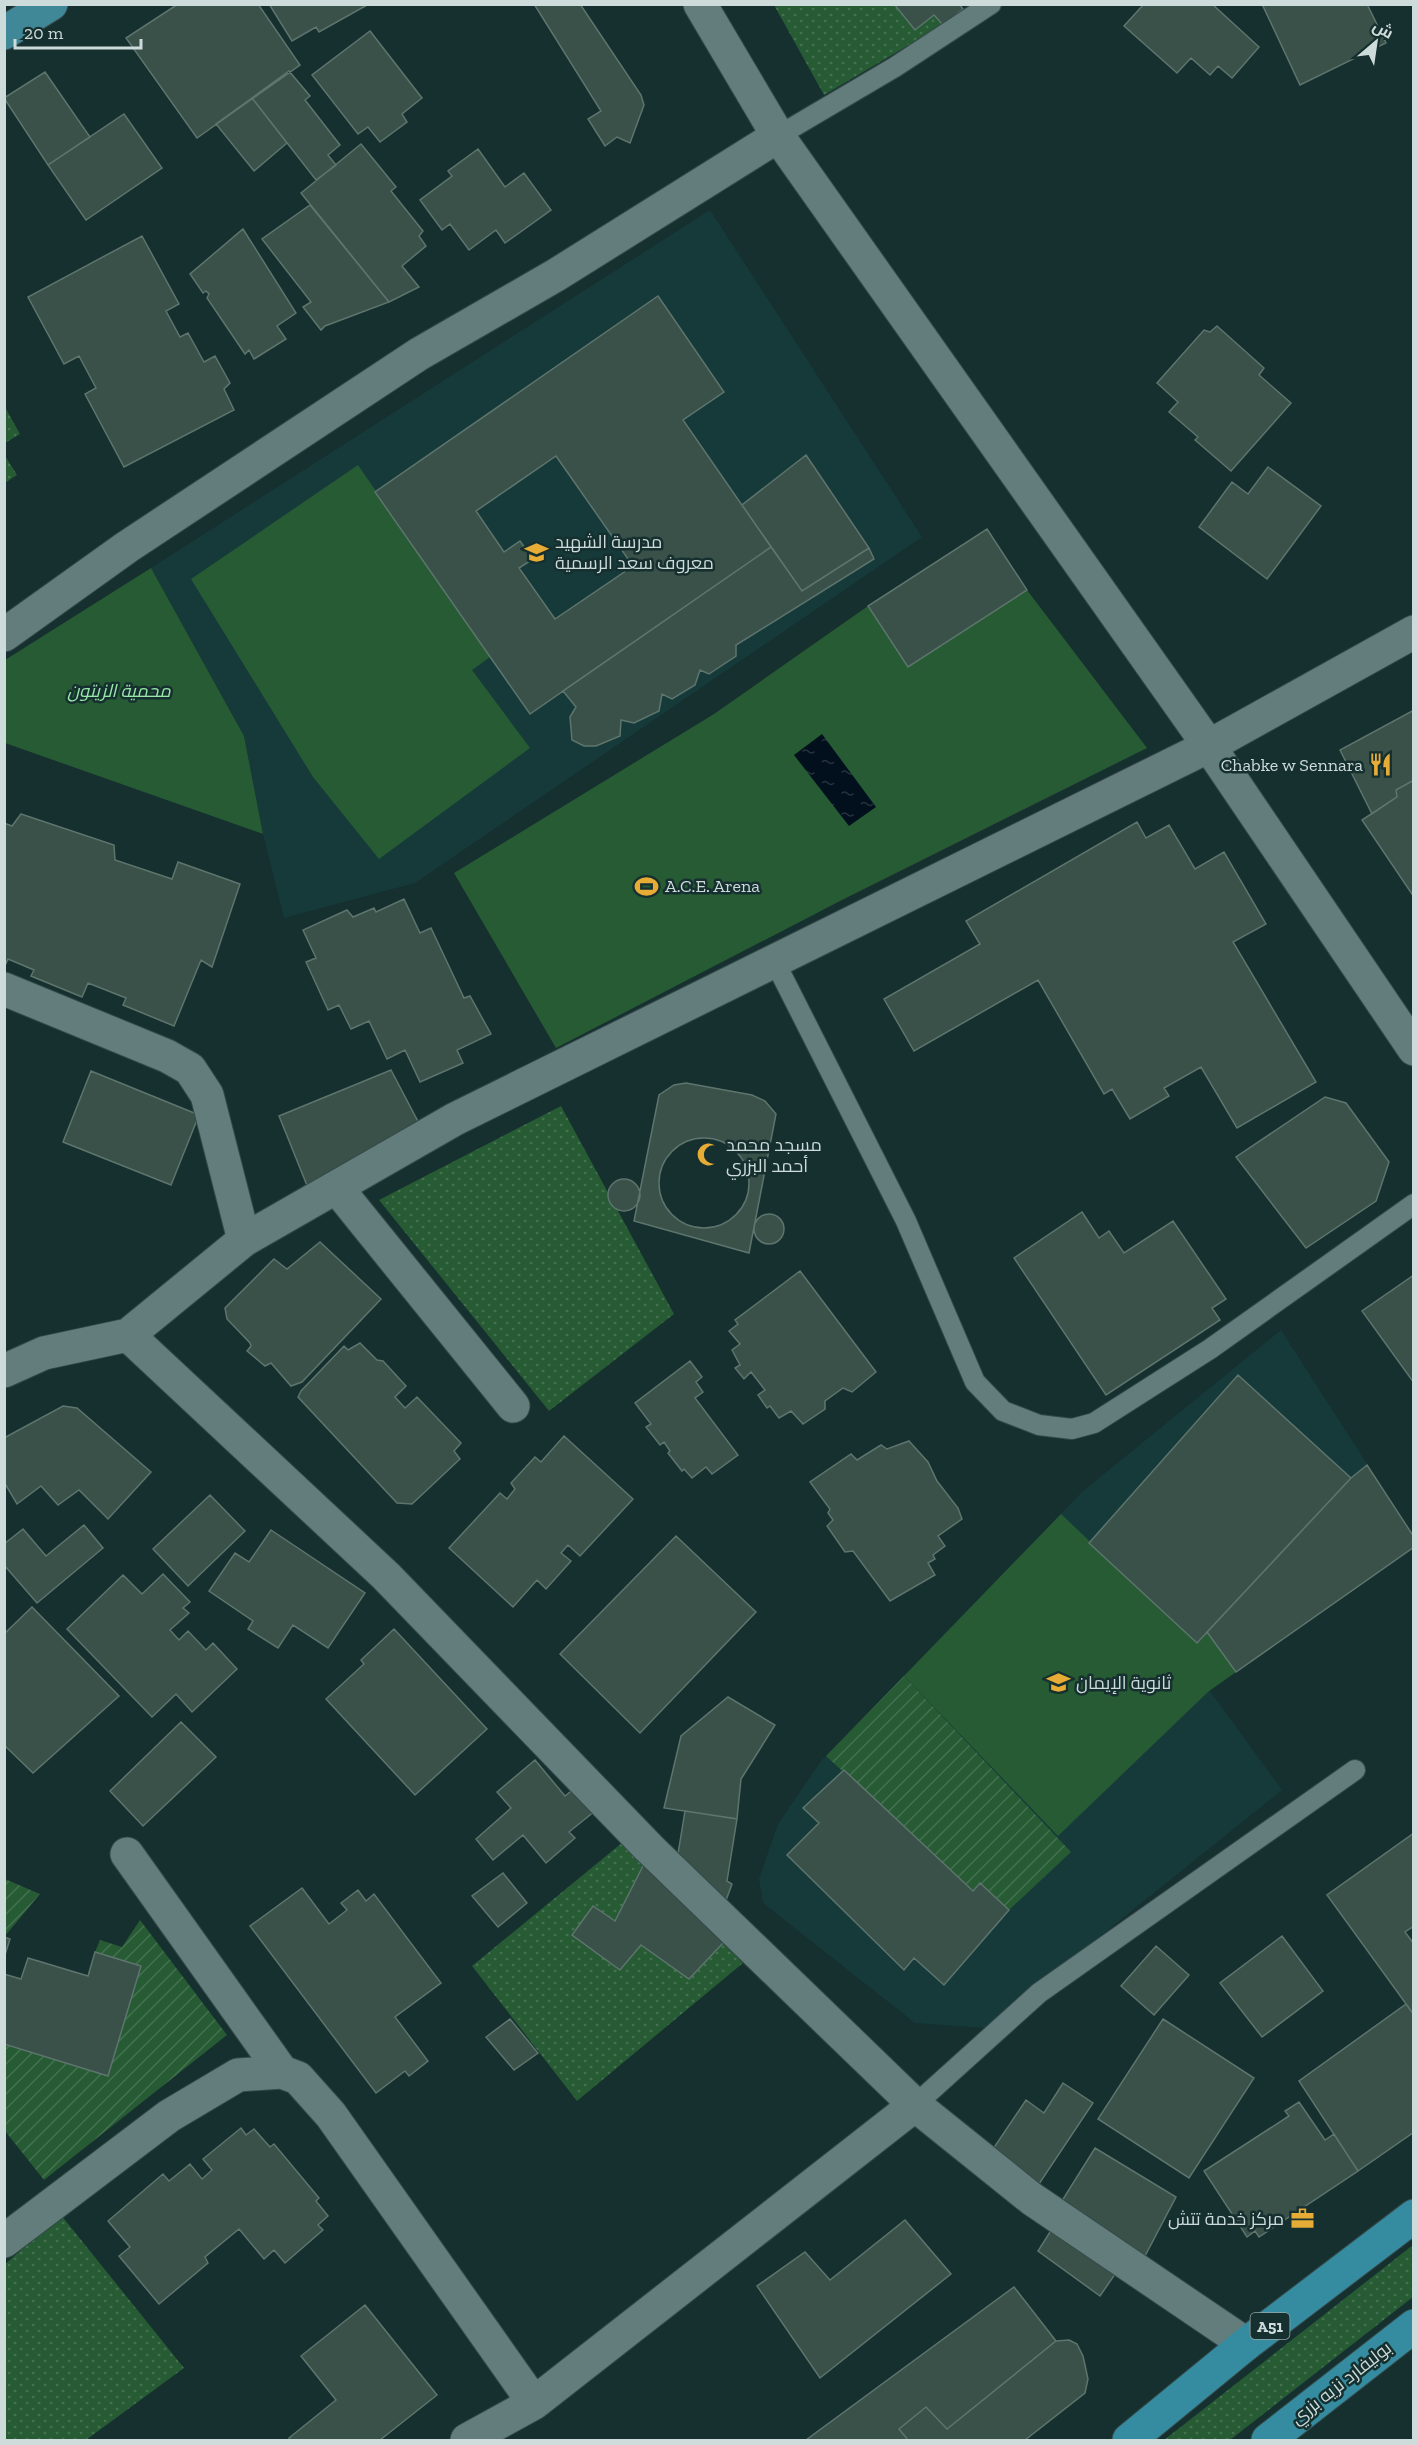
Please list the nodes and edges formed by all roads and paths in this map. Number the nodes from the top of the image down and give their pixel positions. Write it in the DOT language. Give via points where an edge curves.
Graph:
graph roads {
  1 [pos="51,4"];
  2 [pos="700,4"];
  3 [pos="991,4"];
  4 [pos="4,33"];
  5 [pos="778,136"];
  6 [pos="1413,632"];
  7 [pos="4,635"];
  8 [pos="1209,746"];
  9 [pos="775,962"];
  10 [pos="4,989"];
  11 [pos="1413,1049"];
  12 [pos="337,1188"];
  13 [pos="1413,1204"];
  14 [pos="244,1240"];
  15 [pos="128,1335"];
  16 [pos="4,1371"];
  17 [pos="513,1406"];
  18 [pos="1355,1770"];
  19 [pos="127,1854"];
  20 [pos="282,2072"];
  21 [pos="915,2105"];
  22 [pos="1413,2216"];
  23 [pos="4,2241"];
  24 [pos="1413,2326"];
  25 [pos="1245,2344"];
  26 [pos="534,2403"];
  27 [pos="467,2440"];
  28 [pos="1129,2440"];
  29 [pos="1268,2440"];
  1 -- 4 [label="main road"];
  2 -- 5 [label="street"];
  3 -- 5 [label="lane"];
  5 -- 7 [label="street" via="556,276 410,360 127,547"];
  5 -- 8 [label="street"];
  6 -- 8 [label="street"];
  8 -- 9 [label="street"];
  8 -- 11 [label="street"];
  9 -- 12 [label="street" via="532,1079"];
  9 -- 13 [label="lane" via="906,1221 975,1382 1003,1410 1038,1425 1072,1429 1094,1423 1210,1349"];
  10 -- 14 [label="street" via="167,1056 198,1078 219,1133"];
  12 -- 14 [label="street"];
  12 -- 17 [label="street"];
  14 -- 15 [label="street"];
  15 -- 16 [label="street" via="44,1353"];
  15 -- 21 [label="street" via="386,1576 649,1848"];
  18 -- 21 [label="lane" via="1039,1994"];
  19 -- 20 [label="street"];
  20 -- 23 [label="street" via="238,2075 208,2091"];
  20 -- 26 [label="street" via="298,2078 331,2115"];
  21 -- 25 [label="street" via="1032,2199"];
  21 -- 26 [label="street"];
  22 -- 25 [label="highway, A51"];
  24 -- 29 [label="highway, بوليفارد نزيه بزري"];
  25 -- 28 [label="highway, A51"];
  26 -- 27 [label="street"];
}
